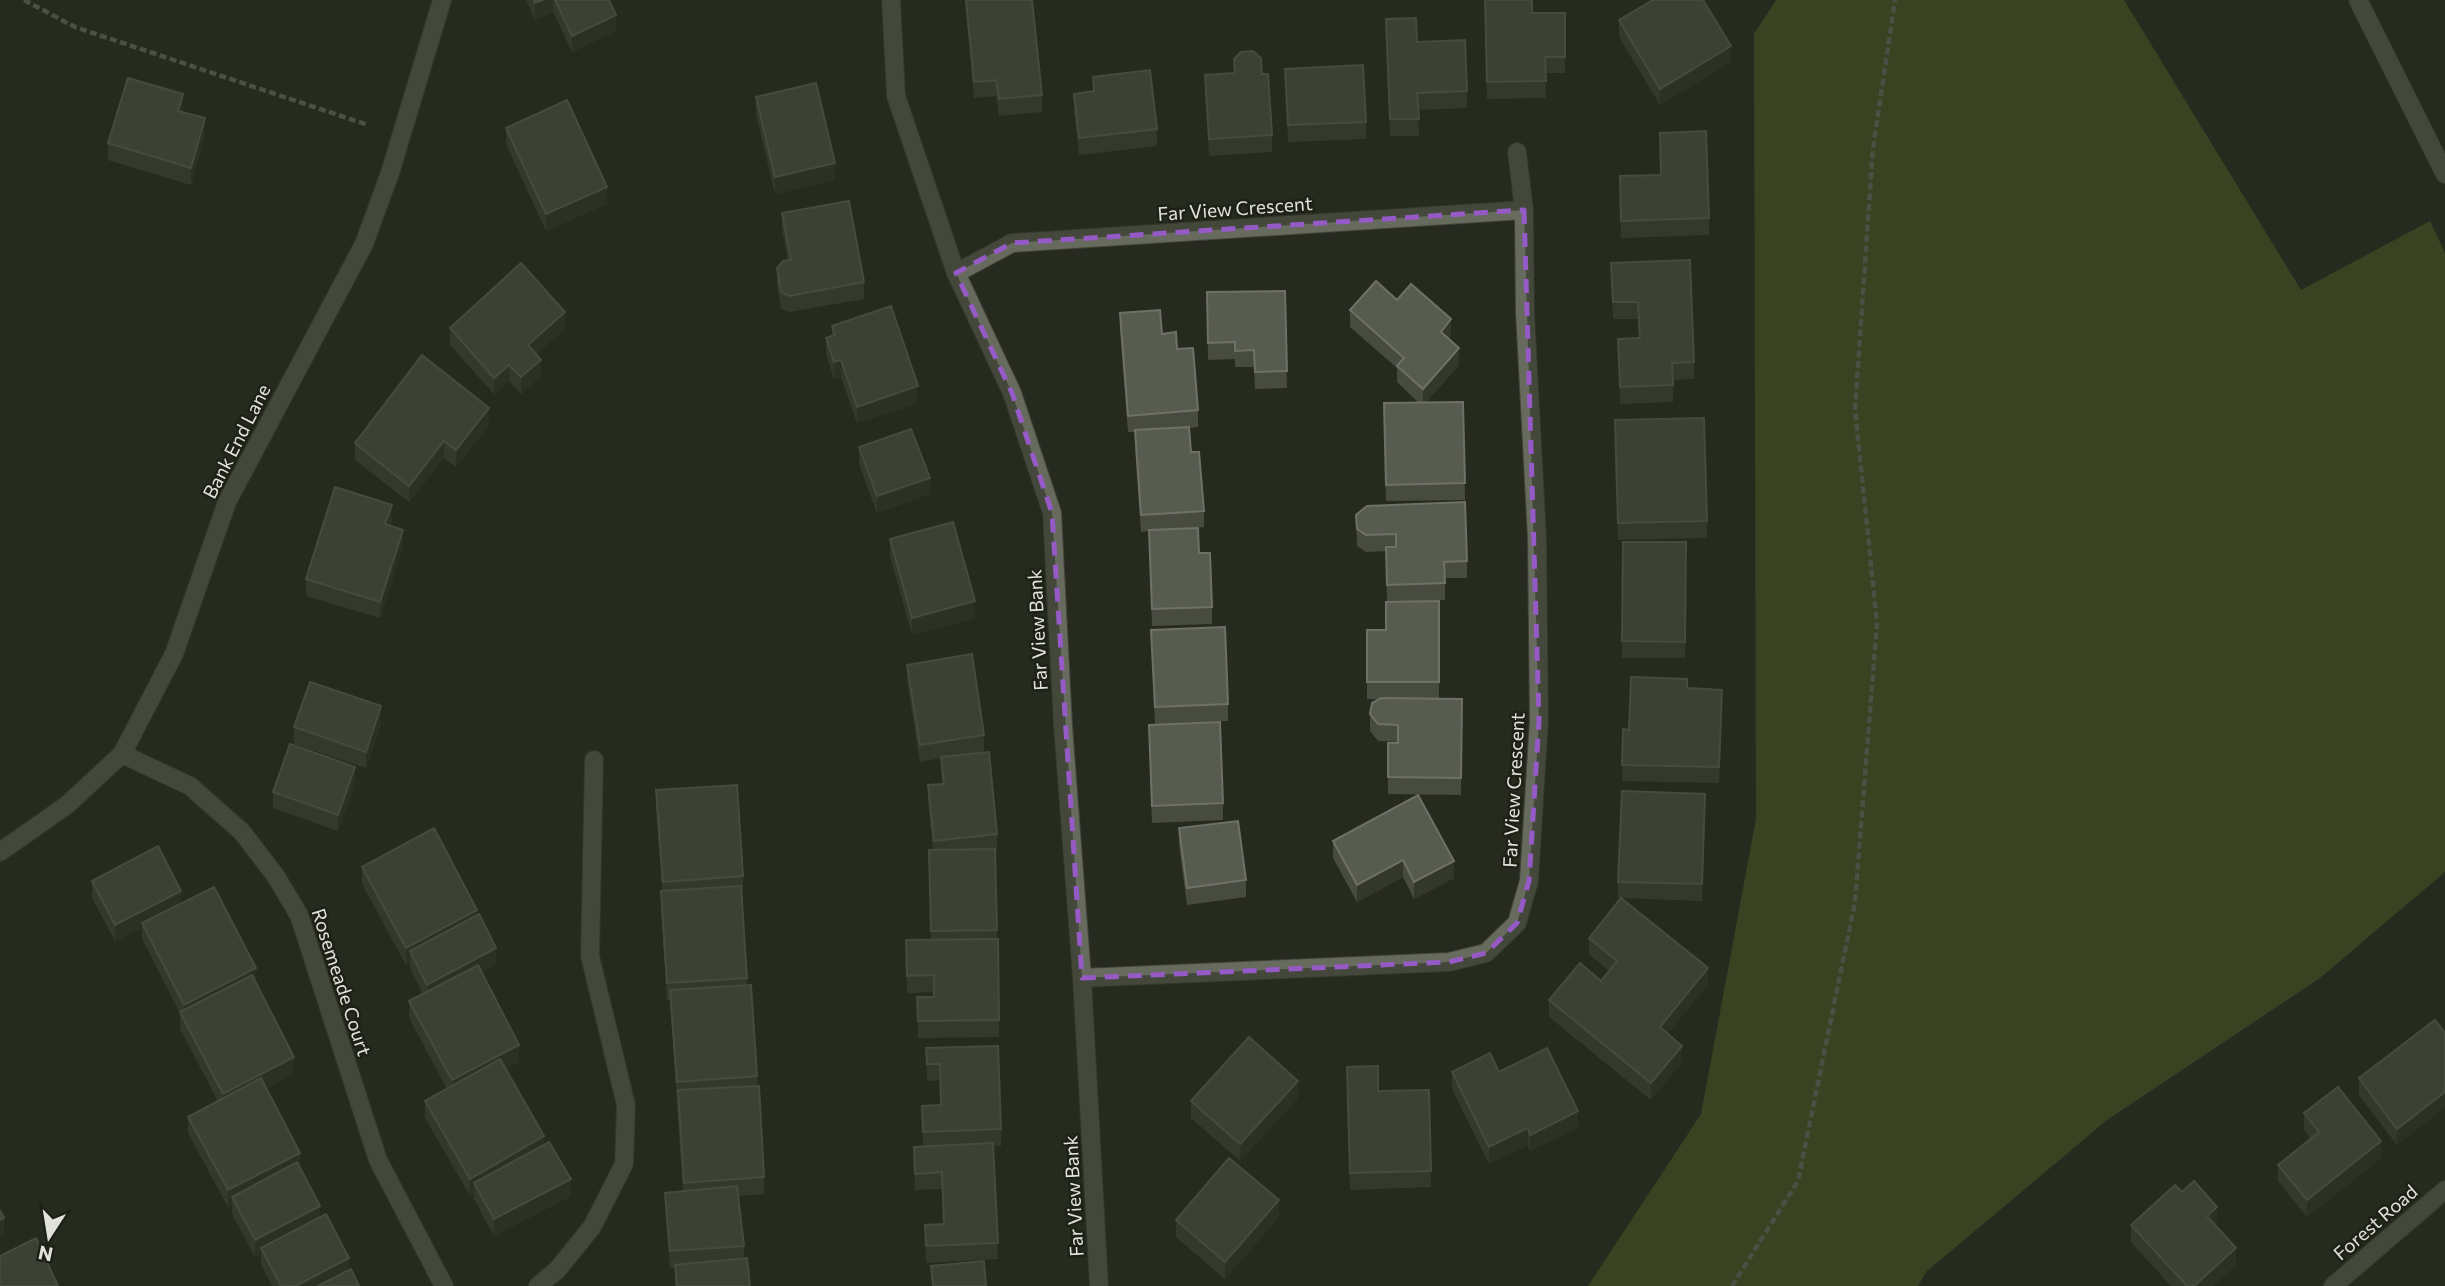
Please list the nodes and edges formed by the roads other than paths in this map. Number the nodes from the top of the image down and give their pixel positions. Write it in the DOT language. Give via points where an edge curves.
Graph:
graph roads {
  1 [pos="442,0"];
  2 [pos="891,0"];
  3 [pos="2358,0"];
  4 [pos="1517,152"];
  5 [pos="2445,174"];
  6 [pos="1524,210"];
  7 [pos="956,273"];
  8 [pos="122,754"];
  9 [pos="594,760"];
  10 [pos="0,852"];
  11 [pos="1082,978"];
  12 [pos="2445,1190"];
  13 [pos="444,1286"];
  14 [pos="538,1286"];
  15 [pos="1099,1286"];
  16 [pos="2333,1286"];
  1 -- 8 [label="street, Bank End Lane" via="364,244 227,502 174,654"];
  2 -- 7 [label="street, Far View Bank" via="897,96"];
  3 -- 5 [label="street"];
  4 -- 6 [label="street, Far View Crescent"];
  6 -- 7 [label="street, Far View Crescent" via="1012,243"];
  6 -- 11 [label="street, Far View Crescent" via="1539,721 1529,881 1517,923 1486,953 1450,962"];
  7 -- 11 [label="street, Far View Bank" via="1012,393 1052,513"];
  8 -- 10 [label="street, Bank End Lane" via="67,805"];
  8 -- 13 [label="street, Rosemeade Court" via="190,786 242,832 275,875 299,915 378,1160"];
  9 -- 14 [label="street" via="590,956 626,1105 624,1164 592,1227"];
  11 -- 15 [label="street, Far View Bank"];
  12 -- 16 [label="street, Forest Road"];
}
